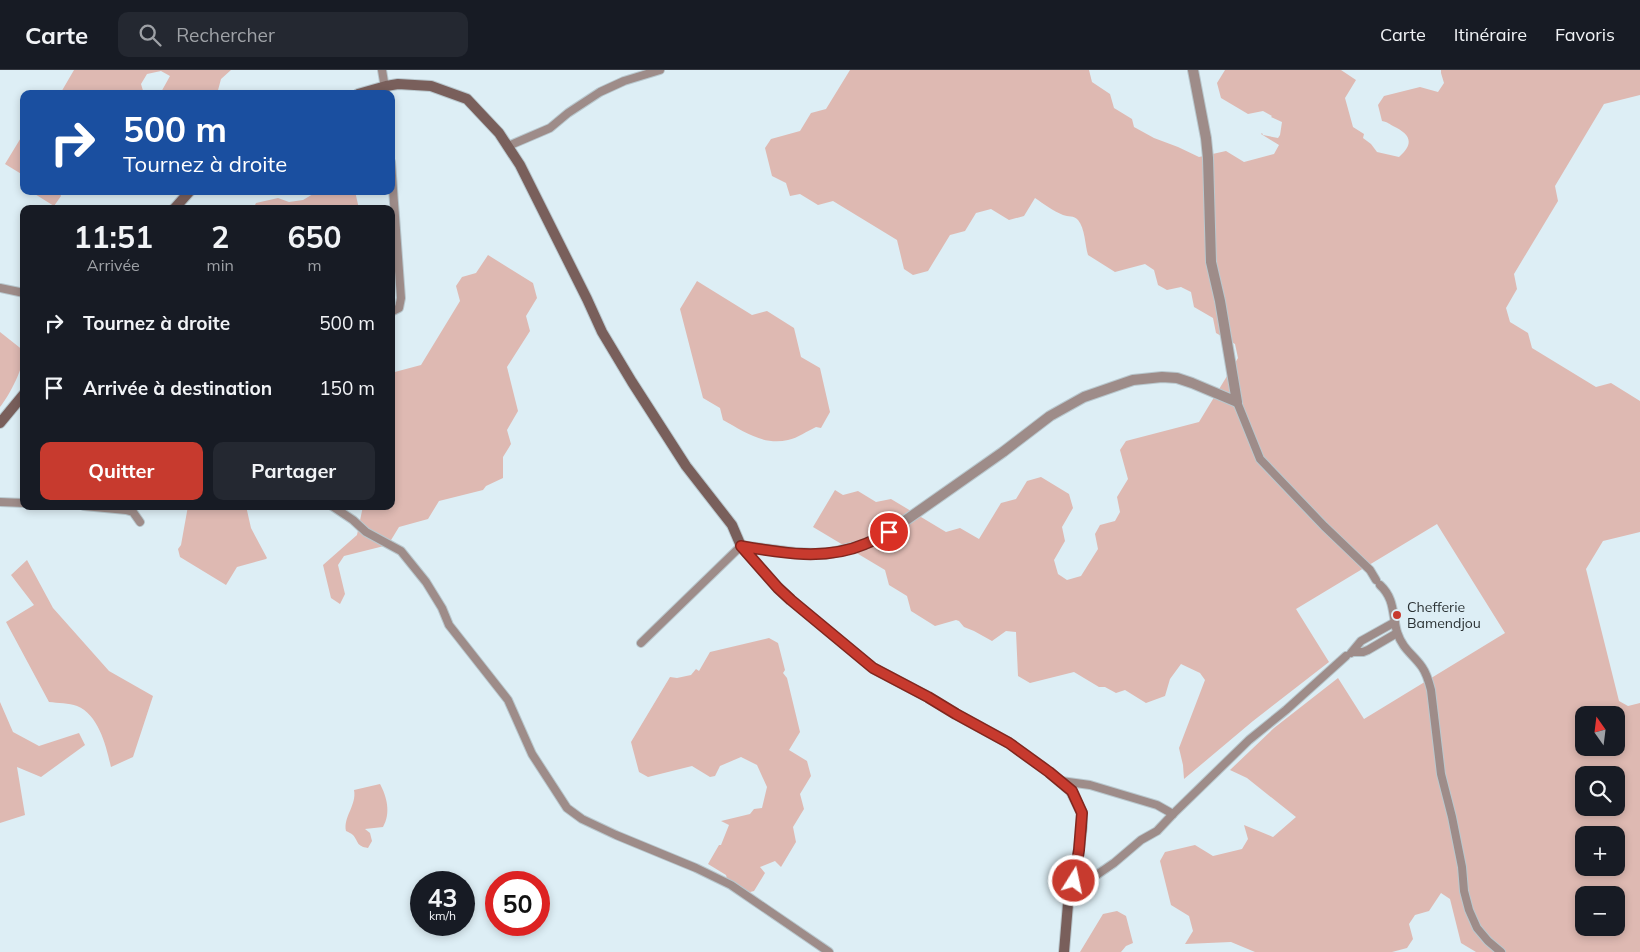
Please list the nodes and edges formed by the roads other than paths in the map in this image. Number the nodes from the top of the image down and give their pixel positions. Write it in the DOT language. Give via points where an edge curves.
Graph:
graph roads {
  1 [pos="382,70"];
  2 [pos="660,70"];
  3 [pos="1193,70"];
  4 [pos="386,90"];
  5 [pos="508,146"];
  6 [pos="186,195"];
  7 [pos="178,205"];
  8 [pos="395,216"];
  9 [pos="0,288"];
  10 [pos="20,292"];
  11 [pos="395,310"];
  12 [pos="20,399"];
  13 [pos="1236,402"];
  14 [pos="0,423"];
  15 [pos="0,502"];
  16 [pos="20,503"];
  17 [pos="126,510"];
  18 [pos="338,510"];
  19 [pos="140,522"];
  20 [pos="741,546"];
  21 [pos="1395,622"];
  22 [pos="1397,632"];
  23 [pos="641,643"];
  24 [pos="1350,653"];
  25 [pos="1060,781"];
  26 [pos="1173,814"];
  27 [pos="1068,904"];
  28 [pos="829,952"];
  29 [pos="1064,952"];
  30 [pos="1501,952"];
  1 -- 4 [label="street"];
  2 -- 5 [label="street" via="600,92 550,128"];
  3 -- 13 [label="street" via="1208,158 1211,262"];
  4 -- 5 [label="main road" via="406,84 431,86 467,99"];
  5 -- 20 [label="main road" via="532,187 602,332 686,466 732,525"];
  6 -- 7 [label="main road"];
  8 -- 11 [label="street" via="401,298 399,308"];
  9 -- 10 [label="street"];
  12 -- 14 [label="main road"];
  13 -- 20 [label="street" via="1177,378 1134,380 1084,397 1058,411 897,527 863,545 816,554"];
  13 -- 21 [label="street" via="1260,459 1370,570 1390,597"];
  15 -- 16 [label="street"];
  17 -- 19 [label="street" via="133,512"];
  18 -- 28 [label="street" via="366,532 401,551 426,582 449,625 508,700 532,754 567,808 582,820 731,885"];
  20 -- 23 [label="street"];
  20 -- 25 [label="main road" via="778,588 873,668 1009,743"];
  21 -- 22 [label="street"];
  21 -- 24 [label="street" via="1361,641"];
  22 -- 24 [label="street" via="1368,650"];
  22 -- 30 [label="street" via="1408,653 1428,678 1441,774 1469,910 1477,928"];
  24 -- 26 [label="street" via="1249,740"];
  25 -- 26 [label="street" via="1090,784 1157,805"];
  25 -- 27 [label="main road" via="1072,791 1082,813 1076,871"];
  26 -- 27 [label="street" via="1158,831 1141,840 1095,876"];
  27 -- 29 [label="main road"];
}
